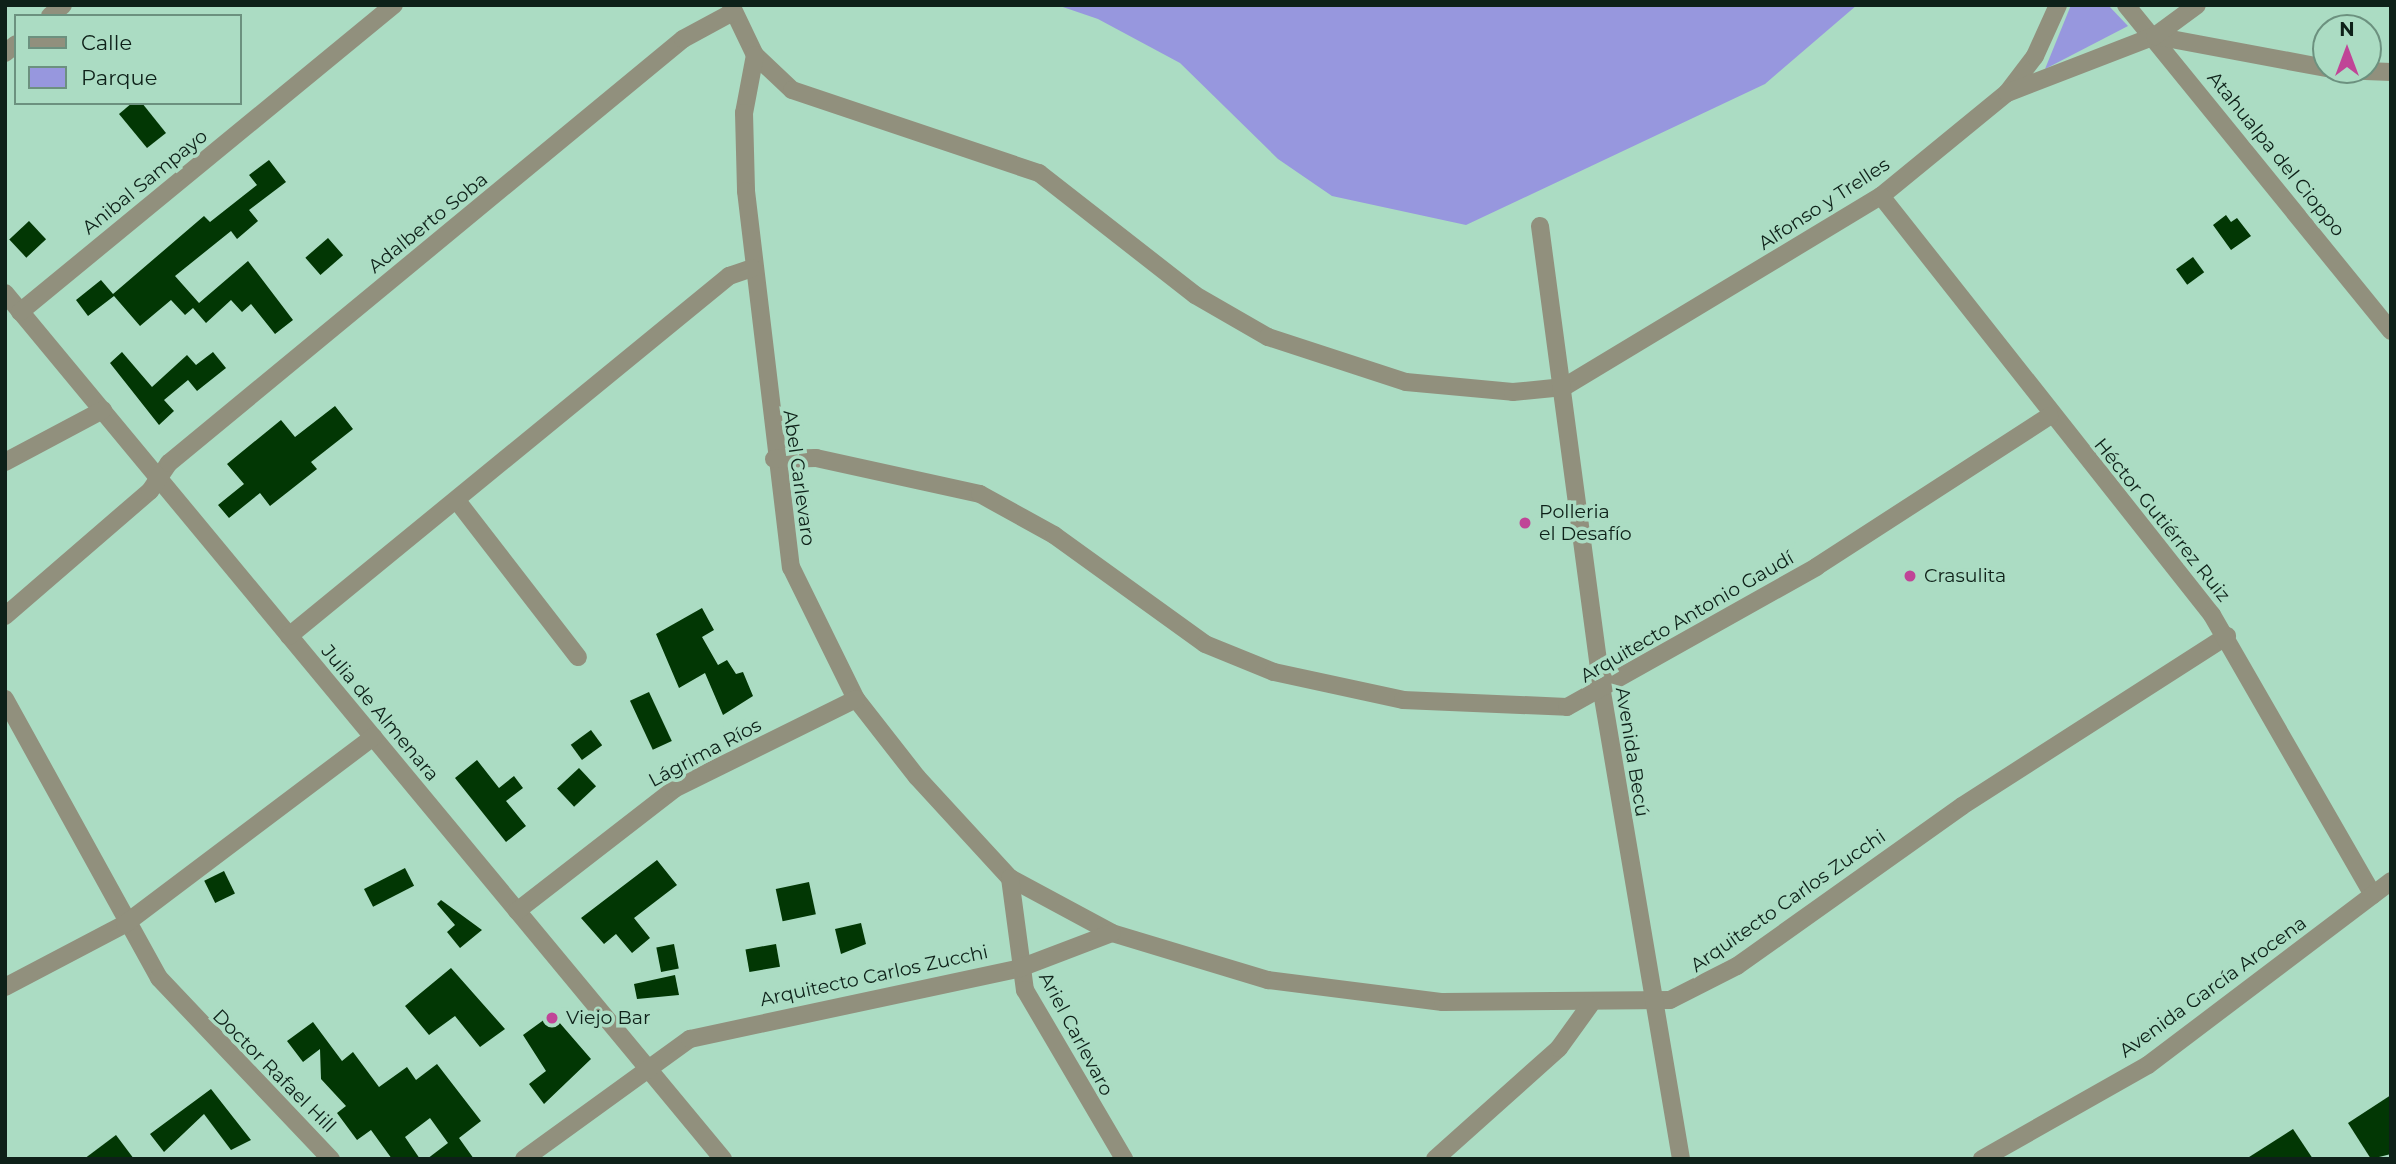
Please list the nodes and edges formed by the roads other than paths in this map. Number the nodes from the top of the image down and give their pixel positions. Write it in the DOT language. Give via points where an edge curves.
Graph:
graph roads {
  1 [pos="394,5"];
  2 [pos="2058,5"];
  3 [pos="2126,5"];
  4 [pos="2197,5"];
  5 [pos="732,9"];
  6 [pos="2155,36"];
  7 [pos="755,55"];
  8 [pos="2312,65"];
  9 [pos="2007,93"];
  10 [pos="1881,196"];
  11 [pos="1540,226"];
  12 [pos="752,268"];
  13 [pos="5,293"];
  14 [pos="20,312"];
  15 [pos="2391,331"];
  16 [pos="1564,387"];
  17 [pos="103,410"];
  18 [pos="2049,416"];
  19 [pos="774,459"];
  20 [pos="5,462"];
  21 [pos="159,478"];
  22 [pos="458,502"];
  23 [pos="5,616"];
  24 [pos="289,636"];
  25 [pos="2227,636"];
  26 [pos="578,657"];
  27 [pos="1602,692"];
  28 [pos="5,699"];
  29 [pos="856,699"];
  30 [pos="373,737"];
  31 [pos="1010,878"];
  32 [pos="2391,881"];
  33 [pos="2373,895"];
  34 [pos="517,911"];
  35 [pos="125,924"];
  36 [pos="1112,933"];
  37 [pos="1020,968"];
  38 [pos="5,987"];
  39 [pos="1650,1002"];
  40 [pos="1590,1005"];
  41 [pos="648,1066"];
  42 [pos="331,1159"];
  43 [pos="524,1159"];
  44 [pos="723,1159"];
  45 [pos="1124,1159"];
  46 [pos="1436,1159"];
  47 [pos="1681,1159"];
  48 [pos="1982,1159"];
  1 -- 14 [label="street, Anibal Sampayo"];
  2 -- 9 [label="street, Alfonso y Trelles" via="2035,56"];
  3 -- 6 [label="street, Atahualpa del Cioppo"];
  4 -- 6 [label="street"];
  5 -- 7 [label="street"];
  5 -- 21 [label="street, Adalberto Soba" via="683,39 169,463"];
  6 -- 8 [label="street"];
  6 -- 9 [label="street"];
  6 -- 15 [label="street, Atahualpa del Cioppo"];
  7 -- 12 [label="street, Abel Carlevaro" via="744,113"];
  7 -- 16 [label="street" via="770,75 819,102 978,148 1039,173 1228,317 1310,355 1406,382 1513,392"];
  9 -- 10 [label="street, Alfonso y Trelles"];
  10 -- 16 [label="street, Alfonso y Trelles"];
  10 -- 18 [label="street, Héctor Gutiérrez Ruiz"];
  11 -- 16 [label="street, Avenida Becú"];
  12 -- 19 [label="street, Abel Carlevaro"];
  12 -- 22 [label="street" via="729,276"];
  13 -- 14 [label="street, Julia de Almenara"];
  14 -- 17 [label="street, Julia de Almenara"];
  16 -- 27 [label="street, Avenida Becú"];
  17 -- 20 [label="street"];
  17 -- 21 [label="street, Julia de Almenara"];
  18 -- 25 [label="street, Héctor Gutiérrez Ruiz"];
  18 -- 27 [label="street, Arquitecto Antonio Gaudí" via="1908,510"];
  19 -- 27 [label="street, Arquitecto Antonio Gaudí" via="816,458 980,494 1054,534 1205,644 1309,684 1403,700 1519,708 1567,707"];
  19 -- 29 [label="street, Abel Carlevaro" via="791,567"];
  21 -- 23 [label="street, Adalberto Soba"];
  21 -- 24 [label="street, Julia de Almenara"];
  22 -- 24 [label="street"];
  22 -- 26 [label="street"];
  24 -- 30 [label="street, Julia de Almenara"];
  25 -- 33 [label="street, Héctor Gutiérrez Ruiz"];
  25 -- 39 [label="street, Arquitecto Carlos Zucchi" via="1962,806 1737,966 1697,991"];
  27 -- 39 [label="street, Avenida Becú"];
  28 -- 35 [label="street, Doctor Rafael Hill"];
  29 -- 31 [label="street, Abel Carlevaro"];
  29 -- 34 [label="street, Lágrima Ríos" via="674,789"];
  30 -- 34 [label="street, Julia de Almenara"];
  30 -- 35 [label="street"];
  31 -- 36 [label="street, Arquitecto Carlos Zucchi"];
  31 -- 37 [label="street, Ariel Carlevaro"];
  32 -- 33 [label="street, Avenida García Arocena"];
  33 -- 48 [label="street, Avenida García Arocena" via="2148,1065"];
  34 -- 41 [label="street, Julia de Almenara"];
  35 -- 38 [label="street"];
  35 -- 42 [label="street, Doctor Rafael Hill" via="187,1014"];
  36 -- 37 [label="street, Arquitecto Carlos Zucchi"];
  36 -- 40 [label="street, Arquitecto Carlos Zucchi" via="1268,980 1443,1002"];
  37 -- 41 [label="street, Arquitecto Carlos Zucchi" via="739,1026 690,1039"];
  37 -- 45 [label="street, Ariel Carlevaro" via="1025,989"];
  39 -- 40 [label="street, Arquitecto Carlos Zucchi"];
  39 -- 47 [label="street, Avenida Becú"];
  40 -- 46 [label="street" via="1559,1048"];
  41 -- 43 [label="street, Arquitecto Carlos Zucchi"];
  41 -- 44 [label="street, Julia de Almenara"];
}
